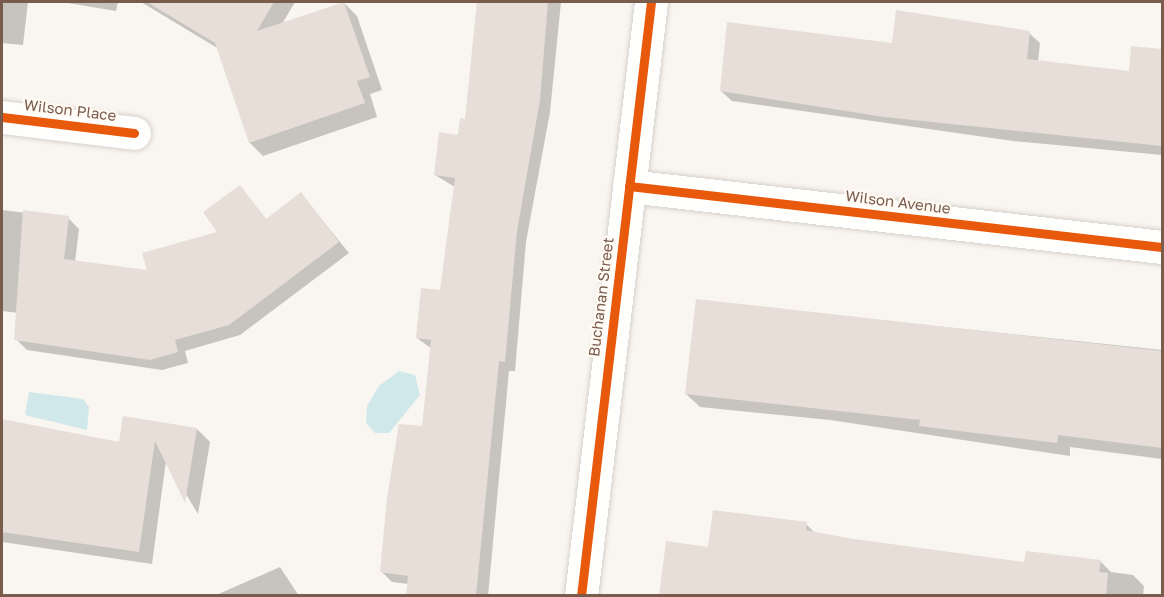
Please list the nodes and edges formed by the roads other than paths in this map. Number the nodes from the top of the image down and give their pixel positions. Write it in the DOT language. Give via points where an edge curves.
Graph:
graph roads {
  1 [pos="651,2"];
  2 [pos="2,117"];
  3 [pos="134,133"];
  4 [pos="629,186"];
  5 [pos="1162,248"];
  6 [pos="581,596"];
  1 -- 4 [label="street, Buchanan Street"];
  2 -- 3 [label="street, Wilson Place"];
  4 -- 5 [label="street, Wilson Avenue"];
  4 -- 6 [label="street, Buchanan Street"];
}
